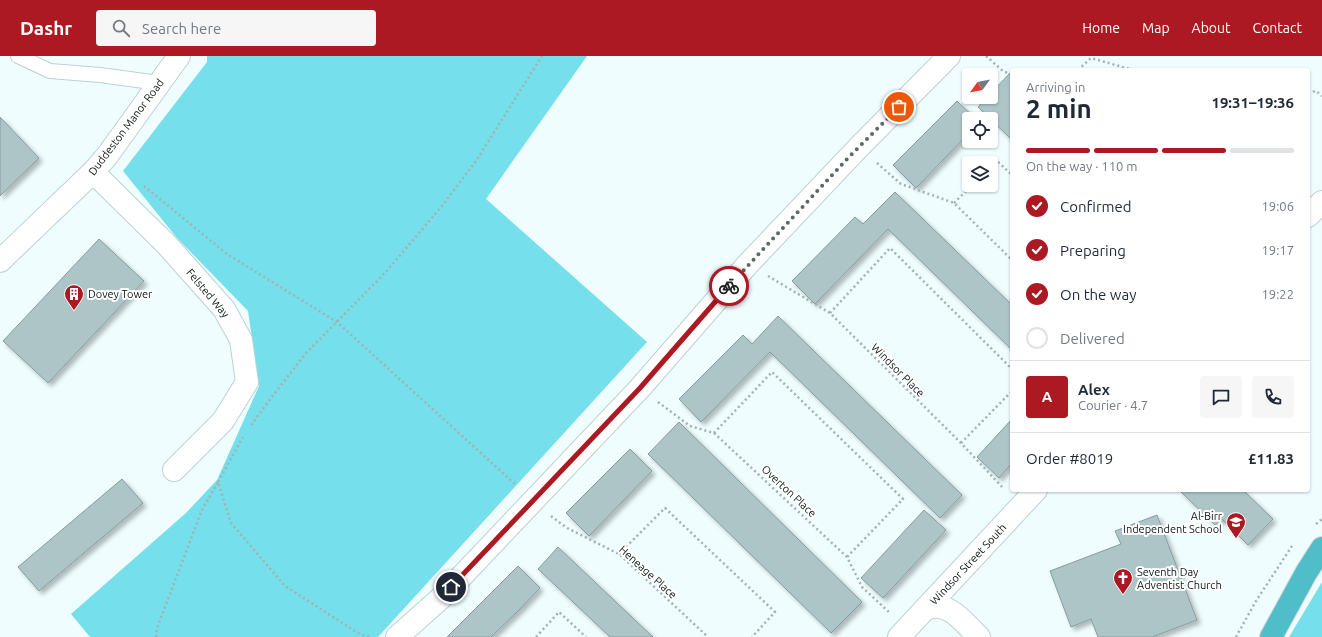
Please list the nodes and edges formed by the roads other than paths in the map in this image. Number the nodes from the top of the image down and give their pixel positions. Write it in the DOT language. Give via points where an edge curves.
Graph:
graph roads {
  1 [pos="18,56"];
  2 [pos="179,56"];
  3 [pos="949,56"];
  4 [pos="160,83"];
  5 [pos="93,172"];
  6 [pos="1322,202"];
  7 [pos="1310,214"];
  8 [pos="0,261"];
  9 [pos="174,470"];
  10 [pos="1034,492"];
  11 [pos="1322,548"];
  12 [pos="926,609"];
  13 [pos="902,633"];
  14 [pos="397,637"];
  15 [pos="979,637"];
  16 [pos="1271,637"];
  1 -- 4 [label="lane" via="50,71"];
  2 -- 4 [label="street, Duddeston Manor Road"];
  3 -- 14 [label="street" via="748,264 640,388 441,598"];
  4 -- 5 [label="street, Duddeston Manor Road"];
  5 -- 8 [label="street, Duddeston Manor Road"];
  5 -- 9 [label="street, Felsted Way" via="167,245 224,309 241,340 246,382 222,421"];
  6 -- 7 [label="street"];
  10 -- 12 [label="street, Windsor Street South"];
  11 -- 16 [label="highway"];
  12 -- 13 [label="street, Windsor Street South"];
  12 -- 15 [label="street" via="933,605 947,608"];
}
